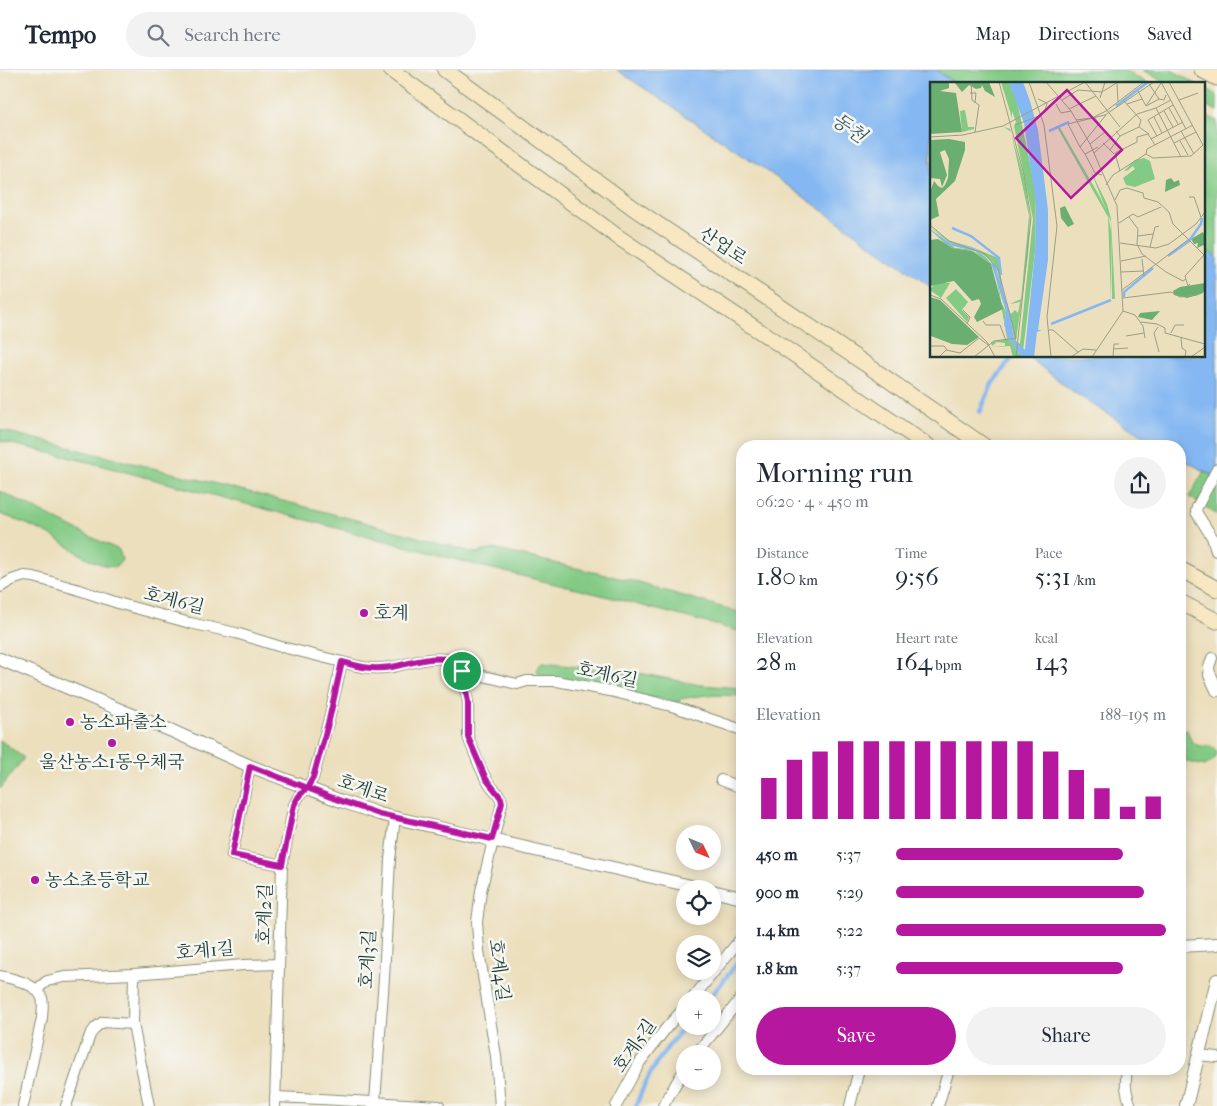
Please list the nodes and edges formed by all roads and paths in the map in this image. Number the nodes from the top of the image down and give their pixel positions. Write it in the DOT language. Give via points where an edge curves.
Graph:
graph roads {
  1 [pos="391,70"];
  2 [pos="445,70"];
  3 [pos="1202,70"];
  4 [pos="1217,78"];
  5 [pos="919,440"];
  6 [pos="975,440"];
  7 [pos="1217,470"];
  8 [pos="1216,550"];
  9 [pos="1186,573"];
  10 [pos="0,587"];
  11 [pos="1217,589"];
  12 [pos="1186,605"];
  13 [pos="1217,621"];
  14 [pos="1212,658"];
  15 [pos="0,660"];
  16 [pos="342,662"];
  17 [pos="462,671"];
  18 [pos="1210,675"];
  19 [pos="1217,690"];
  20 [pos="736,728"];
  21 [pos="250,766"];
  22 [pos="721,780"];
  23 [pos="736,786"];
  24 [pos="307,788"];
  25 [pos="395,818"];
  26 [pos="492,839"];
  27 [pos="282,865"];
  28 [pos="676,882"];
  29 [pos="721,893"];
  30 [pos="736,897"];
  31 [pos="736,944"];
  32 [pos="1217,944"];
  33 [pos="1186,946"];
  34 [pos="279,964"];
  35 [pos="134,974"];
  36 [pos="0,976"];
  37 [pos="1217,980"];
  38 [pos="36,990"];
  39 [pos="699,990"];
  40 [pos="736,1004"];
  41 [pos="676,1017"];
  42 [pos="133,1024"];
  43 [pos="703,1045"];
  44 [pos="1199,1055"];
  45 [pos="1217,1056"];
  46 [pos="858,1075"];
  47 [pos="947,1075"];
  48 [pos="1126,1075"];
  49 [pos="676,1084"];
  50 [pos="275,1101"];
  51 [pos="375,1102"];
  52 [pos="23,1106"];
  53 [pos="66,1106"];
  54 [pos="149,1106"];
  55 [pos="439,1106"];
  56 [pos="500,1106"];
  57 [pos="616,1106"];
  58 [pos="663,1106"];
  59 [pos="850,1106"];
  60 [pos="938,1106"];
  61 [pos="1131,1106"];
  62 [pos="1186,1106"];
  1 -- 5 [label="main road" via="618,237"];
  2 -- 6 [label="main road, 산업로" via="635,209"];
  3 -- 4 [label="main road"];
  7 -- 8 [label="street" via="1196,512 1212,537"];
  9 -- 11 [label="main road"];
  10 -- 16 [label="street, 호계6길" via="24,576 34,577 121,604"];
  12 -- 13 [label="main road"];
  14 -- 18 [label="street"];
  15 -- 21 [label="street, 호계로"];
  16 -- 17 [label="street, 호계6길" via="370,669 450,659 456,661"];
  16 -- 24 [label="street" via="313,778"];
  17 -- 20 [label="street, 호계6길" via="517,684 557,682 610,691 674,707"];
  17 -- 26 [label="street" via="468,702 468,736 486,779 502,803"];
  18 -- 19 [label="street"];
  21 -- 24 [label="street, 호계로"];
  21 -- 27 [label="street, 호계2길" via="232,855"];
  22 -- 23 [label="street"];
  24 -- 25 [label="street, 호계로"];
  24 -- 27 [label="street" via="294,805"];
  25 -- 26 [label="street, 호계로"];
  25 -- 51 [label="street, 호계3길"];
  26 -- 28 [label="street, 호계로"];
  26 -- 56 [label="street, 호계4길" via="477,922"];
  27 -- 34 [label="street, 호계2길"];
  29 -- 30 [label="street"];
  31 -- 39 [label="street"];
  32 -- 33 [label="street"];
  34 -- 35 [label="street, 호계1길"];
  34 -- 50 [label="street, 호계2길"];
  35 -- 38 [label="street, 호계1길" via="64,977 47,981"];
  35 -- 42 [label="street"];
  36 -- 38 [label="street"];
  37 -- 44 [label="street"];
  38 -- 52 [label="street" via="43,1006 42,1018"];
  40 -- 43 [label="street"];
  41 -- 57 [label="street, 호계5길" via="640,1062"];
  42 -- 53 [label="street" via="103,1022 96,1026"];
  42 -- 54 [label="street"];
  44 -- 45 [label="street"];
  44 -- 62 [label="street"];
  46 -- 59 [label="street"];
  47 -- 60 [label="street"];
  48 -- 61 [label="street" via="1126,1094"];
  49 -- 58 [label="street"];
  50 -- 51 [label="street"];
  51 -- 55 [label="street"];
}
